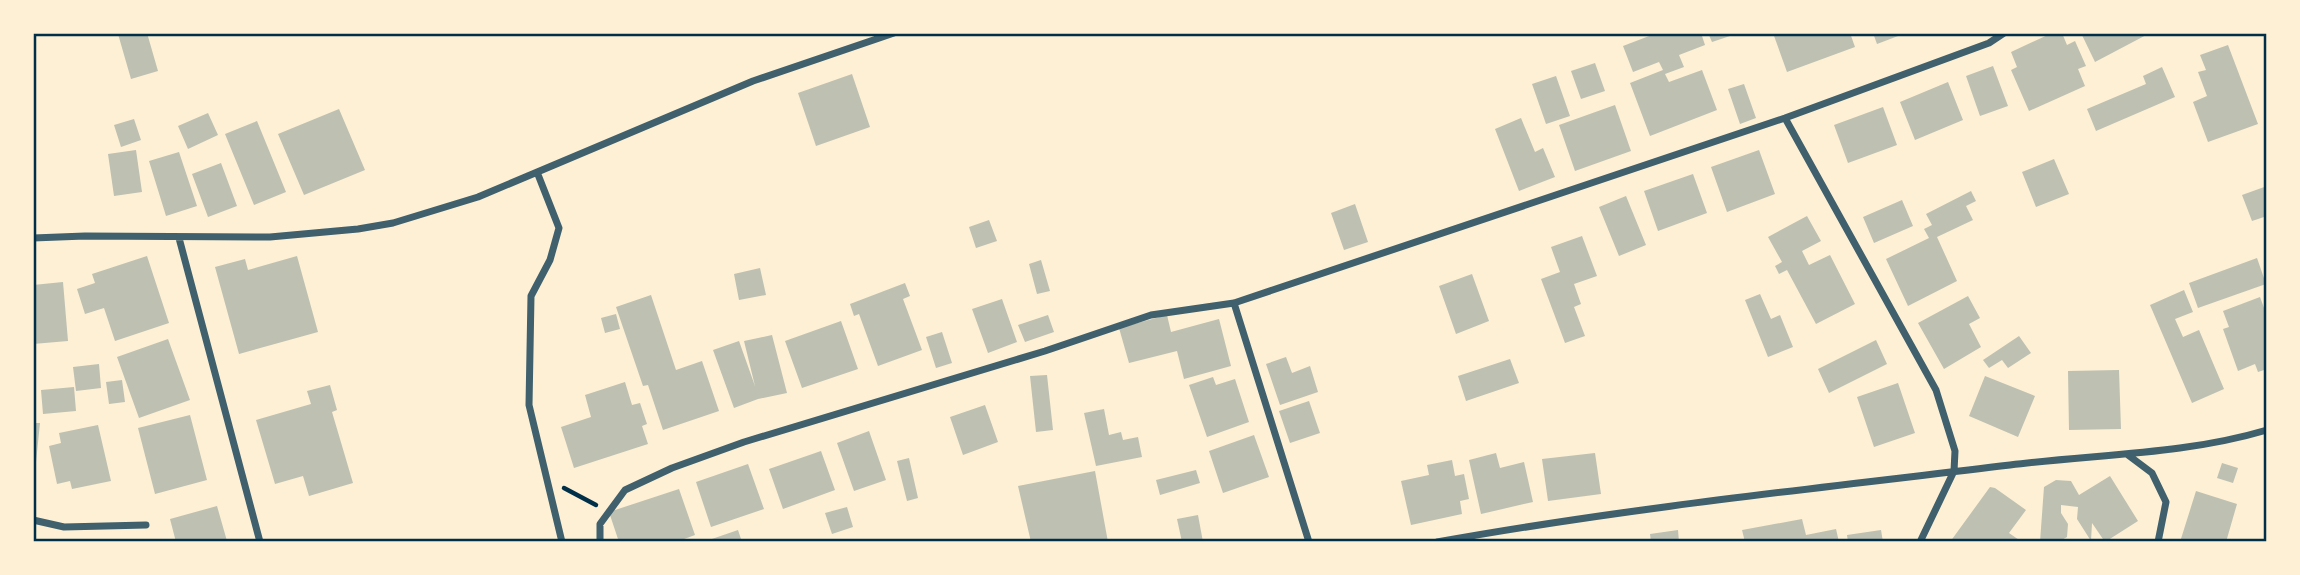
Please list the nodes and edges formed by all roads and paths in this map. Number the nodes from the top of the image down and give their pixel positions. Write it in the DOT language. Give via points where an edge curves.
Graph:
graph roads {
  1 [pos="894,33"];
  2 [pos="2004,33"];
  3 [pos="1785,118"];
  4 [pos="537,172"];
  5 [pos="179,238"];
  6 [pos="33,239"];
  7 [pos="1234,303"];
  8 [pos="2267,430"];
  9 [pos="2127,455"];
  10 [pos="1954,471"];
  11 [pos="548,479"];
  12 [pos="609,512"];
  13 [pos="33,520"];
  14 [pos="146,525"];
  15 [pos="260,542"];
  16 [pos="562,542"];
  17 [pos="600,542"];
  18 [pos="1309,542"];
  19 [pos="1437,542"];
  20 [pos="1920,542"];
  21 [pos="2158,542"];
  1 -- 4 [label="street" via="753,80"];
  2 -- 3 [label="street" via="1989,43"];
  3 -- 7 [label="street"];
  3 -- 10 [label="street" via="1936,390 1955,450"];
  4 -- 5 [label="street" via="478,197 393,223 270,237"];
  4 -- 11 [label="street" via="559,228 550,260 531,296 529,405"];
  5 -- 6 [label="street"];
  5 -- 15 [label="street"];
  7 -- 12 [label="street" via="1151,315 744,442 625,489"];
  7 -- 18 [label="street"];
  8 -- 9 [label="street" via="2229,441"];
  9 -- 10 [label="street"];
  9 -- 21 [label="street" via="2152,473 2166,502"];
  10 -- 19 [label="street" via="1517,527"];
  10 -- 20 [label="street"];
  11 -- 12 [label="path"];
  11 -- 16 [label="street"];
  12 -- 17 [label="street" via="600,524"];
  13 -- 14 [label="street" via="64,527"];
}
